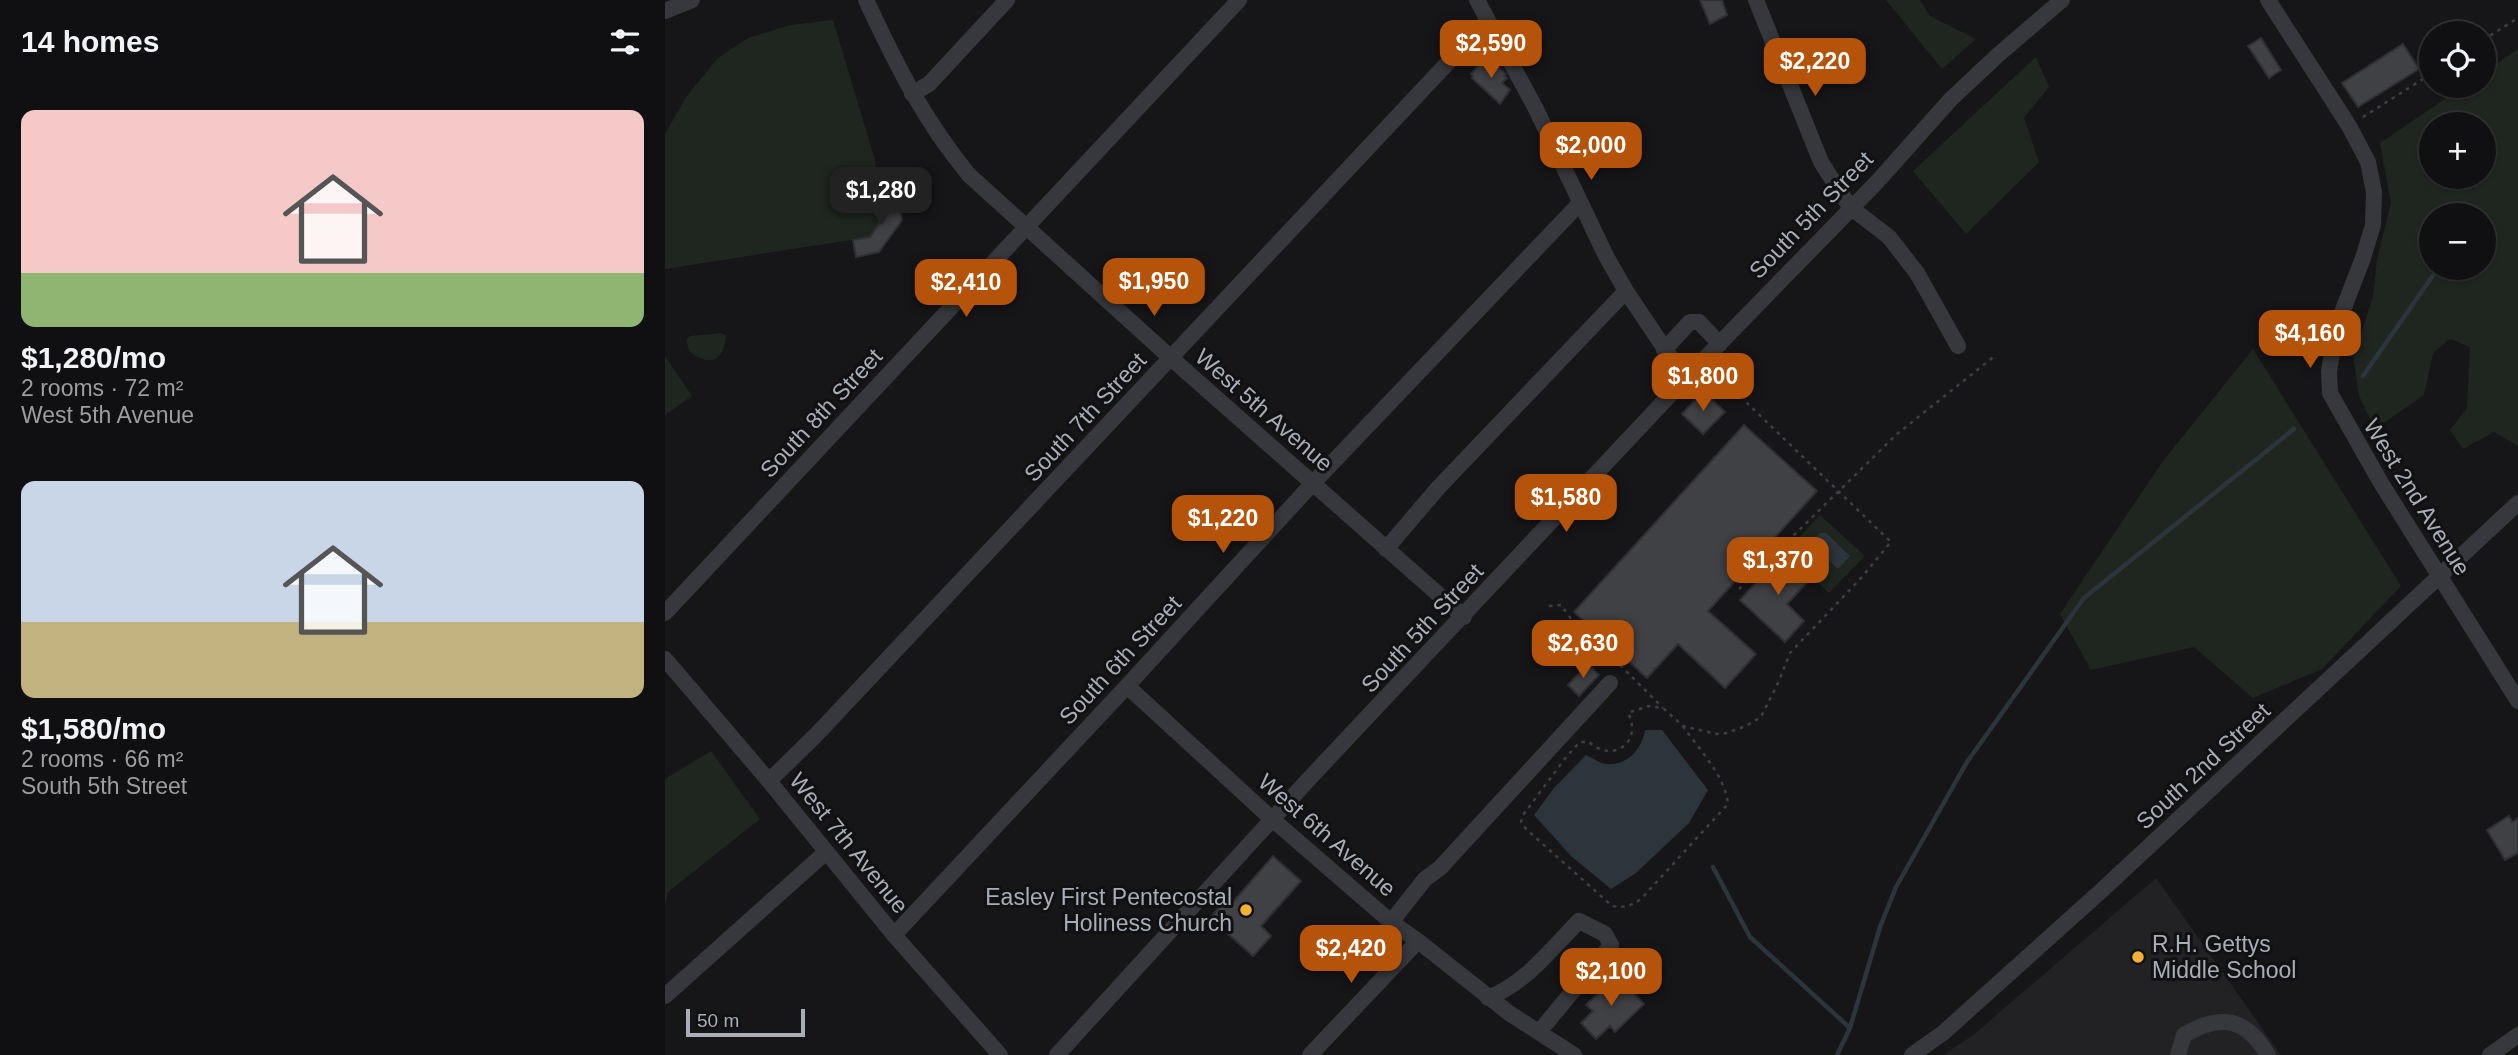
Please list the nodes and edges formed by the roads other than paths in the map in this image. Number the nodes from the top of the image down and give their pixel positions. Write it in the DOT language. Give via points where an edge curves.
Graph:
graph roads {
  1 [pos="692,0"];
  2 [pos="866,0"];
  3 [pos="1007,0"];
  4 [pos="1239,0"];
  5 [pos="1477,0"];
  6 [pos="1756,0"];
  7 [pos="2063,0"];
  8 [pos="2268,0"];
  9 [pos="665,11"];
  10 [pos="1488,20"];
  11 [pos="912,94"];
  12 [pos="1580,202"];
  13 [pos="1850,208"];
  14 [pos="1026,227"];
  15 [pos="1626,291"];
  16 [pos="1720,344"];
  17 [pos="1958,346"];
  18 [pos="1664,350"];
  19 [pos="1171,358"];
  20 [pos="1685,379"];
  21 [pos="1313,483"];
  22 [pos="2518,503"];
  23 [pos="1386,549"];
  24 [pos="2439,576"];
  25 [pos="665,613"];
  26 [pos="1464,617"];
  27 [pos="665,659"];
  28 [pos="1610,683"];
  29 [pos="1127,687"];
  30 [pos="2518,701"];
  31 [pos="769,781"];
  32 [pos="1272,819"];
  33 [pos="825,853"];
  34 [pos="1391,922"];
  35 [pos="894,935"];
  36 [pos="1418,940"];
  37 [pos="665,996"];
  38 [pos="1488,998"];
  39 [pos="1539,1032"];
  40 [pos="2518,1035"];
  41 [pos="1000,1055"];
  42 [pos="1057,1055"];
  43 [pos="1310,1055"];
  44 [pos="1572,1055"];
  45 [pos="1912,1055"];
  46 [pos="2178,1055"];
  47 [pos="2268,1055"];
  48 [pos="2490,1055"];
  1 -- 9 [label="street"];
  2 -- 11 [label="street, West 5th Avenue"];
  3 -- 11 [label="street" via="929,83"];
  4 -- 14 [label="street, South 8th Street"];
  5 -- 10 [label="street"];
  6 -- 13 [label="street" via="1821,162"];
  7 -- 13 [label="street, South 5th Street" via="1951,99"];
  8 -- 24 [label="street, West 2nd Avenue" via="2349,126 2368,162 2374,192 2373,225 2336,328 2330,393"];
  10 -- 12 [label="street"];
  10 -- 19 [label="street, South 7th Street"];
  11 -- 14 [label="street, West 5th Avenue" via="969,176"];
  12 -- 15 [label="street"];
  12 -- 21 [label="street, South 6th Street"];
  13 -- 16 [label="street, South 5th Street"];
  13 -- 17 [label="street" via="1889,237 1917,273"];
  14 -- 19 [label="street, West 5th Avenue"];
  14 -- 25 [label="street, South 8th Street"];
  15 -- 18 [label="street"];
  15 -- 23 [label="street"];
  16 -- 18 [label="street" via="1694,320"];
  16 -- 20 [label="street, South 5th Street"];
  18 -- 20 [label="street"];
  19 -- 21 [label="street, West 5th Avenue"];
  19 -- 31 [label="street, South 7th Street"];
  20 -- 26 [label="street, South 5th Street"];
  21 -- 23 [label="street, West 5th Avenue"];
  21 -- 29 [label="street, South 6th Street"];
  22 -- 24 [label="street, South 2nd Street"];
  23 -- 26 [label="street, West 5th Avenue"];
  24 -- 30 [label="street, West 2nd Avenue"];
  24 -- 45 [label="street, South 2nd Street" via="2101,891 1943,1033"];
  26 -- 32 [label="street, South 5th Street"];
  27 -- 31 [label="street, West 7th Avenue"];
  28 -- 34 [label="street" via="1425,879"];
  29 -- 32 [label="street, West 6th Avenue"];
  29 -- 35 [label="street, South 6th Street"];
  31 -- 33 [label="street, West 7th Avenue"];
  32 -- 34 [label="street, West 6th Avenue"];
  32 -- 42 [label="street, South 5th Street"];
  33 -- 35 [label="street, West 7th Avenue"];
  33 -- 37 [label="street"];
  34 -- 36 [label="street, West 6th Avenue"];
  35 -- 41 [label="street, West 7th Avenue"];
  36 -- 38 [label="street, West 6th Avenue"];
  36 -- 43 [label="street"];
  38 -- 39 [label="street, West 6th Avenue"];
  38 -- 39 [label="street" via="1523,979 1579,921 1605,934 1611,945"];
  39 -- 44 [label="street, West 6th Avenue"];
  40 -- 48 [label="street"];
  46 -- 47 [label="street" via="2184,1035 2202,1025 2225,1022 2245,1026"];
}
